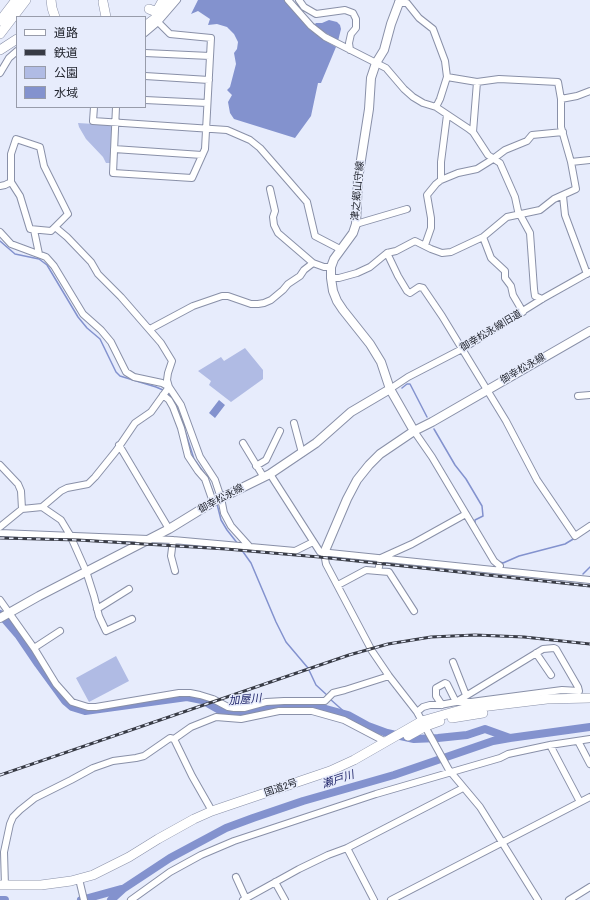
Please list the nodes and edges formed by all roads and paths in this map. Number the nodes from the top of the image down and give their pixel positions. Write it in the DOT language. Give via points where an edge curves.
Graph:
graph roads {
  1 [pos="16,0"];
  2 [pos="26,0"];
  3 [pos="51,0"];
  4 [pos="163,0"];
  5 [pos="172,0"];
  6 [pos="177,0"];
  7 [pos="288,0"];
  8 [pos="299,0"];
  9 [pos="399,1"];
  10 [pos="103,2"];
  11 [pos="150,9"];
  12 [pos="55,16"];
  13 [pos="106,16"];
  14 [pos="0,21"];
  15 [pos="158,22"];
  16 [pos="146,25"];
  17 [pos="146,32"];
  18 [pos="0,34"];
  19 [pos="16,40"];
  20 [pos="0,50"];
  21 [pos="350,50"];
  22 [pos="16,52"];
  23 [pos="146,52"];
  24 [pos="210,56"];
  25 [pos="376,63"];
  26 [pos="0,73"];
  27 [pos="146,76"];
  28 [pos="447,77"];
  29 [pos="210,80"];
  30 [pos="477,82"];
  31 [pos="590,91"];
  32 [pos="561,99"];
  33 [pos="146,100"];
  34 [pos="208,103"];
  35 [pos="436,107"];
  36 [pos="94,108"];
  37 [pos="116,108"];
  38 [pos="448,115"];
  39 [pos="116,123"];
  40 [pos="206,128"];
  41 [pos="473,132"];
  42 [pos="563,132"];
  43 [pos="114,149"];
  44 [pos="202,155"];
  45 [pos="493,159"];
  46 [pos="590,160"];
  47 [pos="571,162"];
  48 [pos="441,180"];
  49 [pos="11,182"];
  50 [pos="0,186"];
  51 [pos="270,189"];
  52 [pos="563,196"];
  53 [pos="407,209"];
  54 [pos="519,215"];
  55 [pos="356,224"];
  56 [pos="55,226"];
  57 [pos="34,230"];
  58 [pos="0,232"];
  59 [pos="483,237"];
  60 [pos="425,245"];
  61 [pos="340,249"];
  62 [pos="387,253"];
  63 [pos="39,254"];
  64 [pos="313,263"];
  65 [pos="331,267"];
  66 [pos="588,273"];
  67 [pos="331,278"];
  68 [pos="542,299"];
  69 [pos="523,312"];
  70 [pos="150,329"];
  71 [pos="590,331"];
  72 [pos="462,349"];
  73 [pos="169,387"];
  74 [pos="390,389"];
  75 [pos="487,390"];
  76 [pos="163,395"];
  77 [pos="590,395"];
  78 [pos="578,396"];
  79 [pos="294,423"];
  80 [pos="188,425"];
  81 [pos="180,428"];
  82 [pos="280,431"];
  83 [pos="414,431"];
  84 [pos="243,443"];
  85 [pos="119,445"];
  86 [pos="302,453"];
  87 [pos="0,465"];
  88 [pos="256,466"];
  89 [pos="267,475"];
  90 [pos="217,500"];
  91 [pos="42,507"];
  92 [pos="22,509"];
  93 [pos="466,514"];
  94 [pos="590,526"];
  95 [pos="0,528"];
  96 [pos="170,529"];
  97 [pos="0,533"];
  98 [pos="70,535"];
  99 [pos="150,539"];
  100 [pos="173,540"];
  101 [pos="313,542"];
  102 [pos="246,546"];
  103 [pos="324,553"];
  104 [pos="380,560"];
  105 [pos="498,570"];
  106 [pos="86,571"];
  107 [pos="175,571"];
  108 [pos="378,571"];
  109 [pos="590,580"];
  110 [pos="338,584"];
  111 [pos="129,589"];
  112 [pos="0,600"];
  113 [pos="97,609"];
  114 [pos="414,611"];
  115 [pos="5,615"];
  116 [pos="132,619"];
  117 [pos="60,631"];
  118 [pos="34,648"];
  119 [pos="536,653"];
  120 [pos="453,662"];
  121 [pos="551,675"];
  122 [pos="389,676"];
  123 [pos="466,695"];
  124 [pos="580,695"];
  125 [pos="590,698"];
  126 [pos="456,702"];
  127 [pos="590,703"];
  128 [pos="259,705"];
  129 [pos="442,705"];
  130 [pos="471,705"];
  131 [pos="417,712"];
  132 [pos="261,715"];
  133 [pos="426,727"];
  134 [pos="174,739"];
  135 [pos="590,739"];
  136 [pos="391,741"];
  137 [pos="578,741"];
  138 [pos="550,745"];
  139 [pos="590,764"];
  140 [pos="450,771"];
  141 [pos="463,788"];
  142 [pos="590,797"];
  143 [pos="580,802"];
  144 [pos="212,811"];
  145 [pos="502,845"];
  146 [pos="347,848"];
  147 [pos="236,877"];
  148 [pos="275,882"];
  149 [pos="80,884"];
  150 [pos="2,887"];
  151 [pos="590,887"];
  152 [pos="244,899"];
  153 [pos="84,900"];
  154 [pos="131,900"];
  155 [pos="284,900"];
  156 [pos="374,900"];
  157 [pos="391,900"];
  158 [pos="538,900"];
  159 [pos="568,900"];
  1 -- 14 [label="highway"];
  2 -- 18 [label="highway"];
  3 -- 12 [label="highway"];
  4 -- 11 [label="highway" via="157,11"];
  5 -- 16 [label="highway"];
  6 -- 15 [label="street"];
  7 -- 21 [label="street" via="311,26"];
  8 -- 21 [label="street" via="304,7 316,14 345,10 353,13 356,28 351,34"];
  9 -- 25 [label="main road, 津之郷山守線" via="384,50"];
  9 -- 28 [label="street" via="407,3 418,18 433,29"];
  10 -- 13 [label="highway"];
  15 -- 17 [label="street"];
  15 -- 24 [label="street" via="170,34 211,38"];
  19 -- 20 [label="highway"];
  21 -- 25 [label="street"];
  22 -- 26 [label="street"];
  23 -- 24 [label="street"];
  24 -- 29 [label="street"];
  25 -- 35 [label="street" via="386,68 413,97"];
  25 -- 55 [label="main road, 津之郷山守線" via="371,78 358,179"];
  27 -- 29 [label="street"];
  28 -- 30 [label="street"];
  28 -- 35 [label="street"];
  29 -- 34 [label="street"];
  30 -- 32 [label="street" via="498,79 558,82"];
  30 -- 41 [label="street"];
  31 -- 32 [label="street"];
  32 -- 42 [label="street"];
  33 -- 34 [label="street"];
  34 -- 40 [label="street"];
  35 -- 38 [label="street"];
  36 -- 39 [label="street" via="93,121"];
  37 -- 39 [label="street"];
  38 -- 41 [label="street"];
  38 -- 48 [label="street"];
  39 -- 40 [label="street"];
  39 -- 43 [label="street"];
  40 -- 44 [label="street" via="205,149"];
  40 -- 61 [label="street" via="233,132 260,148 307,202 315,236"];
  41 -- 45 [label="street" via="488,156"];
  42 -- 45 [label="street" via="532,135 527,141 505,150"];
  42 -- 47 [label="street"];
  43 -- 44 [label="street"];
  43 -- 44 [label="street" via="113,173 192,178"];
  45 -- 48 [label="street" via="477,169"];
  45 -- 54 [label="street" via="500,163 515,197"];
  46 -- 47 [label="street"];
  47 -- 52 [label="street" via="576,189"];
  48 -- 60 [label="street" via="427,195 431,228"];
  49 -- 50 [label="street"];
  49 -- 56 [label="street" via="11,154 16,139 40,147 44,166 68,214"];
  49 -- 57 [label="street" via="22,201 30,229"];
  51 -- 64 [label="street" via="275,211 274,225 278,232"];
  52 -- 54 [label="street" via="554,199 540,210"];
  52 -- 66 [label="street" via="565,214"];
  53 -- 55 [label="street"];
  54 -- 59 [label="street" via="506,217"];
  54 -- 68 [label="street" via="530,233 535,296"];
  55 -- 61 [label="main road, 津之郷山守線" via="353,233"];
  56 -- 57 [label="street" via="51,231"];
  56 -- 70 [label="street" via="91,262 98,274"];
  57 -- 63 [label="street"];
  58 -- 63 [label="street" via="11,244"];
  59 -- 60 [label="street" via="451,252 442,253"];
  59 -- 69 [label="street" via="491,258 505,271 505,278"];
  60 -- 62 [label="street" via="415,241"];
  61 -- 65 [label="main road, 津之郷山守線"];
  62 -- 67 [label="street" via="370,267 357,273"];
  62 -- 72 [label="street" via="407,291 410,293 420,287 423,288"];
  63 -- 73 [label="street" via="46,257 54,266 83,314 111,342 126,372 134,377"];
  64 -- 65 [label="street"];
  64 -- 70 [label="street" via="271,300 251,304 222,296 193,306"];
  65 -- 67 [label="main road, 津之郷山守線"];
  66 -- 68 [label="street, 御幸松永線旧道"];
  67 -- 74 [label="main road, 津之郷山守線" via="337,300 381,362"];
  68 -- 69 [label="street, 御幸松永線旧道"];
  69 -- 72 [label="street, 御幸松永線旧道"];
  70 -- 73 [label="street" via="172,361 167,380"];
  71 -- 75 [label="main road, 御幸松永線"];
  72 -- 74 [label="street, 御幸松永線旧道"];
  72 -- 75 [label="street"];
  73 -- 76 [label="street"];
  73 -- 80 [label="street" via="181,405"];
  74 -- 83 [label="main road"];
  74 -- 86 [label="main road, 御幸松永線" via="351,412"];
  75 -- 83 [label="main road, 御幸松永線"];
  75 -- 94 [label="street" via="506,420 537,480 575,536"];
  76 -- 81 [label="street" via="173,407"];
  76 -- 85 [label="street" via="151,412 134,423"];
  77 -- 78 [label="street"];
  79 -- 86 [label="street"];
  80 -- 81 [label="street"];
  80 -- 90 [label="street" via="200,457 215,480"];
  81 -- 90 [label="street" via="188,456"];
  82 -- 88 [label="street" via="266,460"];
  83 -- 93 [label="street"];
  83 -- 103 [label="main road, 御幸松永線" via="380,454 357,480"];
  84 -- 88 [label="street"];
  85 -- 91 [label="street" via="88,484 67,488 53,496"];
  85 -- 96 [label="street"];
  86 -- 89 [label="main road, 御幸松永線"];
  87 -- 92 [label="street" via="18,484"];
  88 -- 89 [label="street"];
  89 -- 90 [label="main road, 御幸松永線"];
  89 -- 101 [label="street"];
  90 -- 96 [label="main road, 御幸松永線"];
  90 -- 102 [label="street" via="231,526"];
  91 -- 92 [label="street"];
  91 -- 98 [label="street" via="61,520"];
  92 -- 95 [label="street"];
  93 -- 104 [label="street"];
  93 -- 105 [label="street" via="494,561 500,566"];
  96 -- 99 [label="main road, 御幸松永線"];
  97 -- 98 [label="street"];
  98 -- 99 [label="street"];
  98 -- 106 [label="street"];
  99 -- 100 [label="street"];
  99 -- 106 [label="main road, 御幸松永線"];
  100 -- 102 [label="street"];
  100 -- 107 [label="street" via="171,556"];
  101 -- 102 [label="street" via="296,551"];
  101 -- 103 [label="street" via="320,552"];
  103 -- 104 [label="street"];
  103 -- 110 [label="street" via="326,564"];
  104 -- 105 [label="street"];
  104 -- 108 [label="street"];
  105 -- 109 [label="street"];
  106 -- 113 [label="street"];
  106 -- 115 [label="main road, 御幸松永線"];
  108 -- 110 [label="street" via="366,570"];
  108 -- 114 [label="street" via="389,572"];
  110 -- 122 [label="street" via="372,651"];
  111 -- 113 [label="street"];
  112 -- 115 [label="street"];
  113 -- 116 [label="street" via="106,631"];
  115 -- 118 [label="street"];
  117 -- 118 [label="street"];
  118 -- 128 [label="street" via="69,700 88,707 96,708 179,693 200,695 234,708"];
  119 -- 121 [label="street"];
  119 -- 123 [label="street"];
  119 -- 124 [label="street" via="543,649 556,649"];
  120 -- 123 [label="street"];
  122 -- 128 [label="street" via="333,693 325,701 284,701"];
  122 -- 131 [label="street"];
  123 -- 126 [label="street"];
  124 -- 125 [label="highway, 国道2号"];
  124 -- 130 [label="highway, 国道2号"];
  126 -- 129 [label="street"];
  126 -- 129 [label="street" via="445,683 436,688 436,696"];
  126 -- 130 [label="street"];
  127 -- 133 [label="highway, 国道2号" via="528,706 454,717"];
  128 -- 132 [label="street"];
  129 -- 131 [label="street" via="423,707"];
  130 -- 133 [label="highway, 国道2号" via="447,713"];
  131 -- 133 [label="street"];
  132 -- 134 [label="street" via="241,719 216,717 192,727"];
  132 -- 136 [label="street" via="279,711 312,711 344,720"];
  133 -- 136 [label="highway, 国道2号"];
  133 -- 140 [label="street"];
  134 -- 144 [label="street"];
  134 -- 150 [label="street" via="170,738 144,756 113,761 93,768 35,798 20,810 10,824 4,852"];
  135 -- 137 [label="street"];
  136 -- 144 [label="highway, 国道2号" via="330,770"];
  136 -- 149 [label="highway, 国道2号" via="333,775 197,823 111,872"];
  137 -- 138 [label="street"];
  137 -- 139 [label="street"];
  138 -- 140 [label="street"];
  138 -- 143 [label="street"];
  140 -- 141 [label="street"];
  140 -- 154 [label="street" via="438,777 408,784 234,841 170,872"];
  141 -- 145 [label="street" via="480,807"];
  141 -- 146 [label="street"];
  142 -- 143 [label="street"];
  143 -- 145 [label="street"];
  144 -- 149 [label="highway, 国道2号"];
  145 -- 157 [label="street"];
  145 -- 158 [label="street"];
  146 -- 148 [label="street"];
  146 -- 156 [label="street"];
  147 -- 152 [label="street"];
  148 -- 152 [label="street"];
  148 -- 155 [label="street"];
  149 -- 150 [label="highway, 国道2号"];
  149 -- 153 [label="street"];
  151 -- 159 [label="street"];
}
